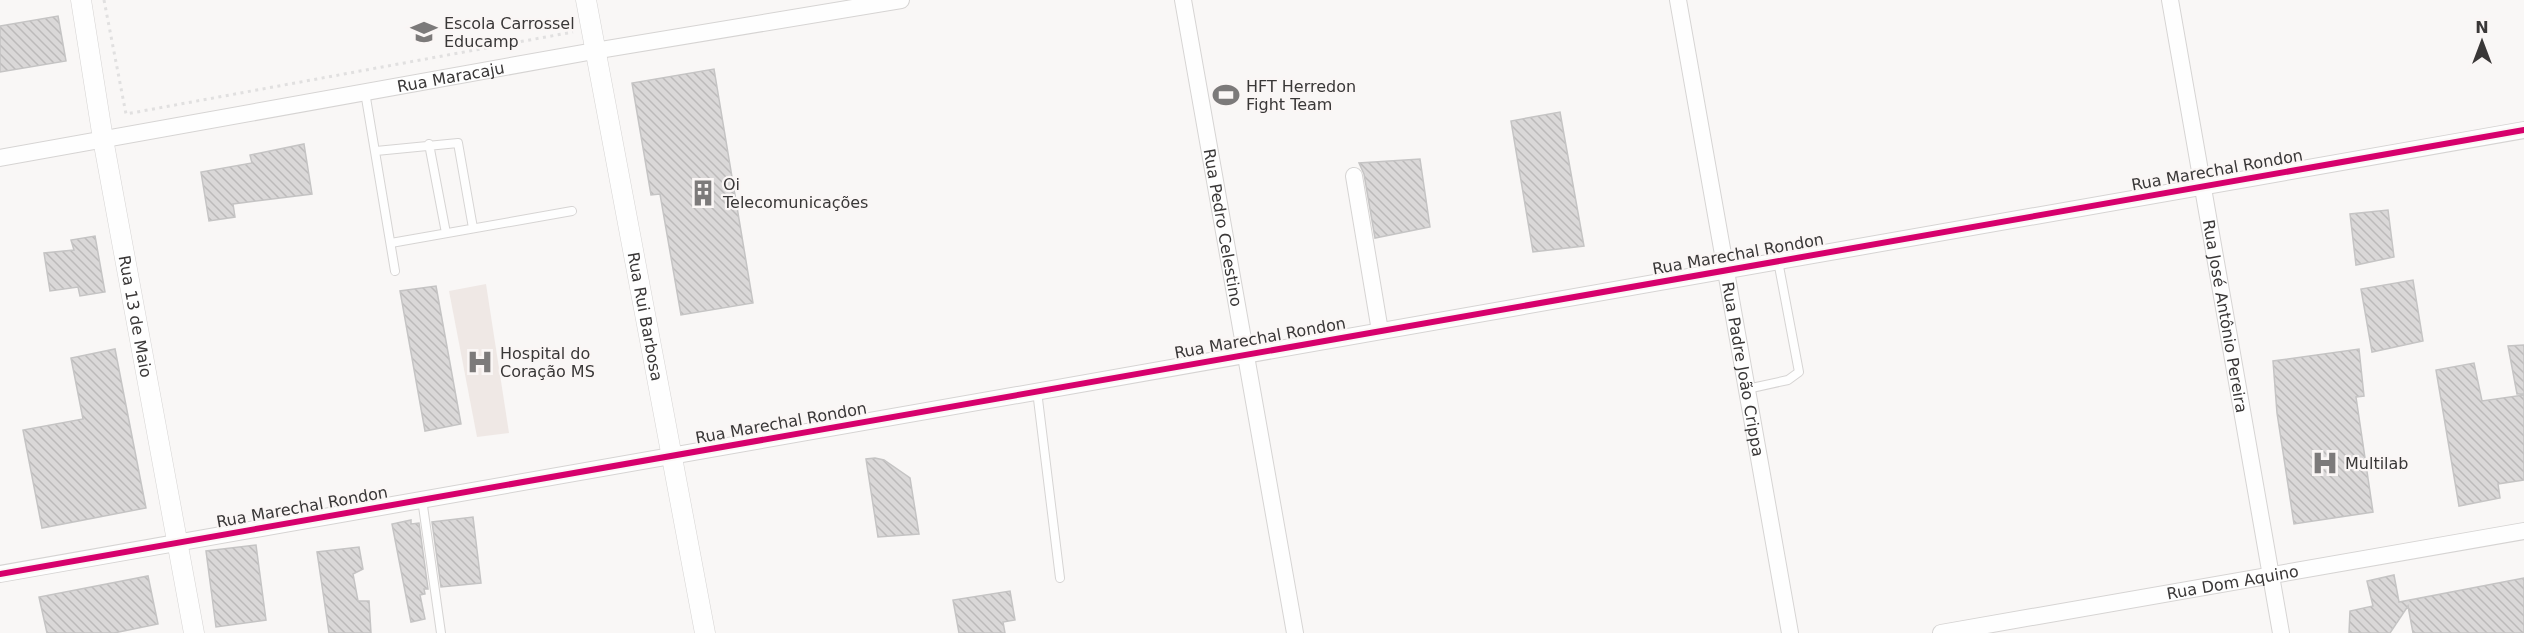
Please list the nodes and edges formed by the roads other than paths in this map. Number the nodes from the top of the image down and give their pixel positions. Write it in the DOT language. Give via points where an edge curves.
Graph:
graph roads {
  1 [pos="81,0"];
  2 [pos="586,0"];
  3 [pos="901,0"];
  4 [pos="1183,0"];
  5 [pos="1678,0"];
  6 [pos="2170,0"];
  7 [pos="594,51"];
  8 [pos="365,92"];
  9 [pos="2524,130"];
  10 [pos="103,139"];
  11 [pos="429,144"];
  12 [pos="376,151"];
  13 [pos="0,158"];
  14 [pos="1354,176"];
  15 [pos="2202,186"];
  16 [pos="572,210"];
  17 [pos="472,228"];
  18 [pos="446,233"];
  19 [pos="391,243"];
  20 [pos="1778,261"];
  21 [pos="1726,270"];
  22 [pos="395,271"];
  23 [pos="1380,331"];
  24 [pos="1246,355"];
  25 [pos="1747,389"];
  26 [pos="1037,391"];
  27 [pos="674,455"];
  28 [pos="422,500"];
  29 [pos="2524,531"];
  30 [pos="178,542"];
  31 [pos="0,574"];
  32 [pos="2271,575"];
  33 [pos="1060,578"];
  34 [pos="194,633"];
  35 [pos="441,633"];
  36 [pos="705,633"];
  37 [pos="1295,633"];
  38 [pos="1790,633"];
  39 [pos="1941,633"];
  40 [pos="2281,633"];
  1 -- 10 [label="street, Rua 13 de Maio"];
  2 -- 7 [label="street, Rua Rui Barbosa"];
  3 -- 7 [label="street, Rua Maracaju"];
  4 -- 24 [label="street, Rua Pedro Celestino"];
  5 -- 21 [label="street, Rua Padre João Crippa"];
  6 -- 15 [label="street, Rua José Antônio Pereira"];
  7 -- 8 [label="street, Rua Maracaju"];
  7 -- 27 [label="street, Rua Rui Barbosa"];
  8 -- 10 [label="street, Rua Maracaju"];
  8 -- 12 [label="lane"];
  9 -- 15 [label="street, Rua Marechal Rondon"];
  10 -- 13 [label="street, Rua Maracaju"];
  10 -- 30 [label="street, Rua 13 de Maio"];
  11 -- 12 [label="lane"];
  11 -- 17 [label="lane" via="458,143"];
  11 -- 18 [label="lane"];
  12 -- 19 [label="lane"];
  14 -- 23 [label="street"];
  15 -- 20 [label="street, Rua Marechal Rondon"];
  15 -- 32 [label="street, Rua José Antônio Pereira"];
  16 -- 17 [label="lane"];
  17 -- 18 [label="lane"];
  18 -- 19 [label="lane"];
  19 -- 22 [label="lane"];
  20 -- 21 [label="street, Rua Marechal Rondon"];
  20 -- 25 [label="lane" via="1798,372 1788,380"];
  21 -- 23 [label="street, Rua Marechal Rondon"];
  21 -- 25 [label="street, Rua Padre João Crippa"];
  23 -- 24 [label="street, Rua Marechal Rondon"];
  24 -- 26 [label="street, Rua Marechal Rondon"];
  24 -- 37 [label="street, Rua Pedro Celestino"];
  25 -- 38 [label="street, Rua Padre João Crippa"];
  26 -- 27 [label="street, Rua Marechal Rondon"];
  26 -- 33 [label="lane"];
  27 -- 28 [label="street, Rua Marechal Rondon"];
  27 -- 36 [label="street, Rua Rui Barbosa"];
  28 -- 30 [label="street, Rua Marechal Rondon"];
  28 -- 35 [label="lane"];
  29 -- 32 [label="street, Rua Dom Aquino"];
  30 -- 31 [label="street, Rua Marechal Rondon"];
  30 -- 34 [label="street, Rua 13 de Maio"];
  32 -- 39 [label="street, Rua Dom Aquino"];
  32 -- 40 [label="street, Rua José Antônio Pereira"];
}
